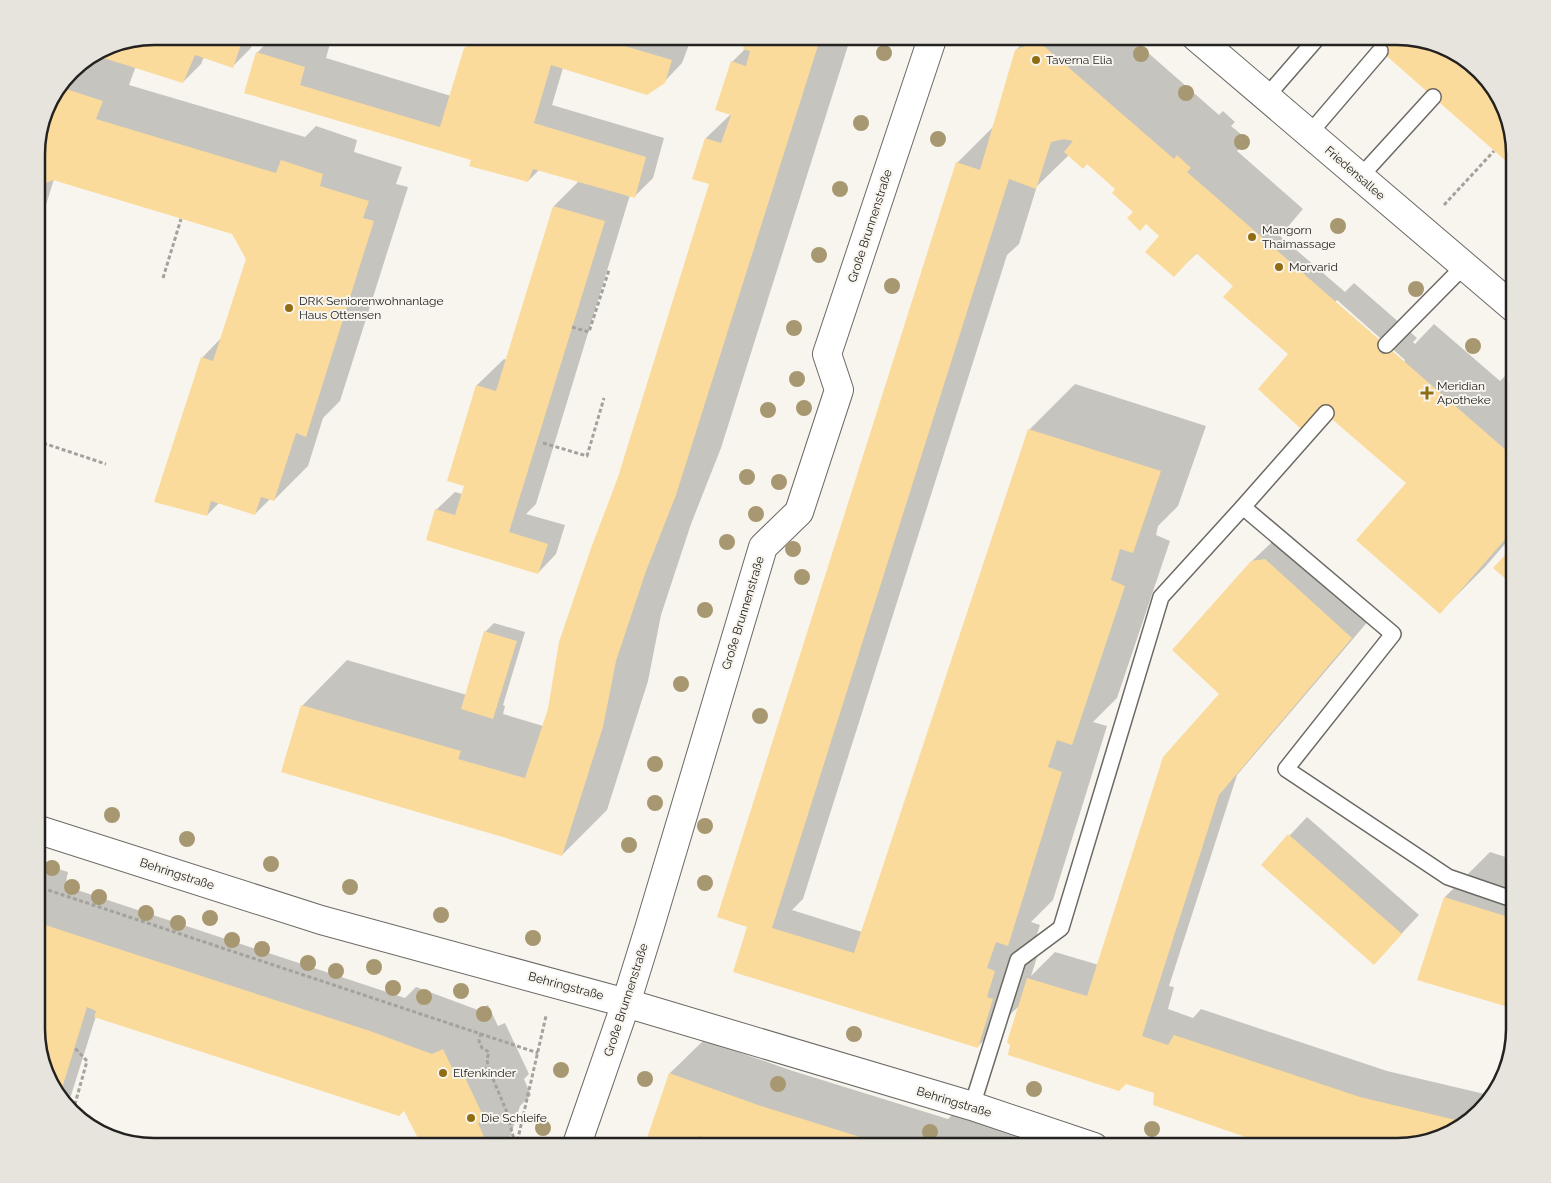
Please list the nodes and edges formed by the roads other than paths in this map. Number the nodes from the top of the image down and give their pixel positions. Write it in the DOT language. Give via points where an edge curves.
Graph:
graph roads {
  1 [pos="929,45"];
  2 [pos="1205,45"];
  3 [pos="1311,45"];
  4 [pos="1380,51"];
  5 [pos="1266,97"];
  6 [pos="1433,98"];
  7 [pos="1309,134"];
  8 [pos="1360,177"];
  9 [pos="1464,266"];
  10 [pos="1506,301"];
  11 [pos="1386,345"];
  12 [pos="1326,413"];
  13 [pos="1242,508"];
  14 [pos="45,832"];
  15 [pos="1506,897"];
  16 [pos="626,1003"];
  17 [pos="972,1106"];
  18 [pos="579,1138"];
  19 [pos="1067,1138"];
  1 -- 16 [label="street, Große Brunnenstraße" via="827,354 839,390 799,512 763,546"];
  2 -- 5 [label="street, Friedensallee"];
  3 -- 5 [label="lane"];
  4 -- 7 [label="lane"];
  5 -- 7 [label="street, Friedensallee"];
  6 -- 8 [label="lane"];
  7 -- 8 [label="street, Friedensallee"];
  8 -- 9 [label="street, Friedensallee"];
  9 -- 10 [label="street, Friedensallee"];
  9 -- 11 [label="lane"];
  12 -- 13 [label="lane"];
  13 -- 15 [label="lane" via="1393,634 1286,769 1448,877"];
  13 -- 17 [label="lane" via="1161,597 1061,928 1018,960"];
  14 -- 16 [label="street, Behringstraße" via="321,920"];
  16 -- 17 [label="street, Behringstraße"];
  16 -- 18 [label="street, Große Brunnenstraße"];
  17 -- 19 [label="street, Behringstraße"];
}
